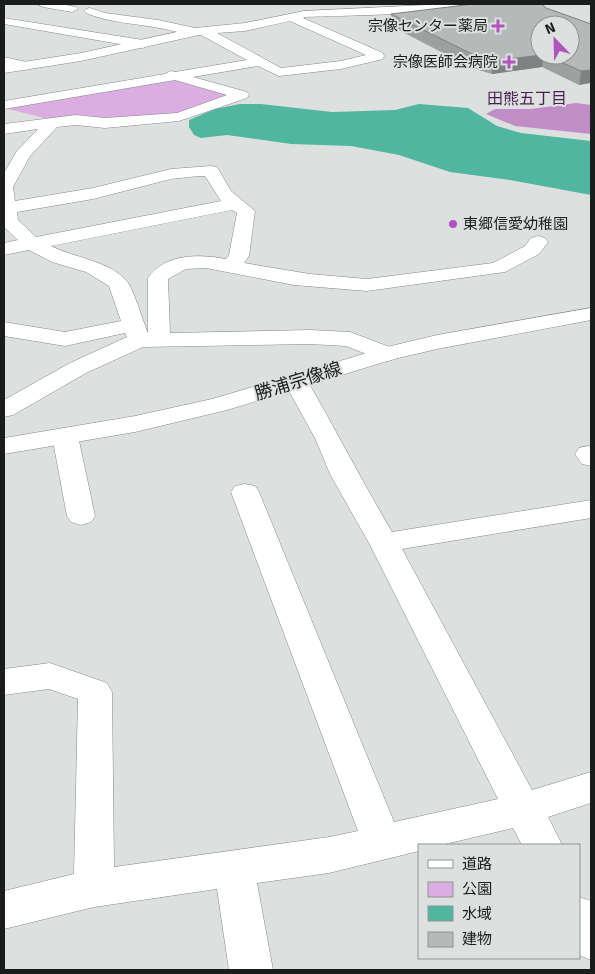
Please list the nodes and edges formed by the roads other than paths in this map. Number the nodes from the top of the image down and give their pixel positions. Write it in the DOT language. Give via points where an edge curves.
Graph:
graph roads {
  1 [pos="43,4"];
  2 [pos="279,4"];
  3 [pos="475,4"];
  4 [pos="72,9"];
  5 [pos="90,12"];
  6 [pos="299,16"];
  7 [pos="4,21"];
  8 [pos="205,29"];
  9 [pos="143,44"];
  10 [pos="4,62"];
  11 [pos="259,62"];
  12 [pos="26,66"];
  13 [pos="4,69"];
  14 [pos="171,75"];
  15 [pos="4,105"];
  16 [pos="4,112"];
  17 [pos="52,123"];
  18 [pos="4,129"];
  19 [pos="234,204"];
  20 [pos="6,218"];
  21 [pos="538,242"];
  22 [pos="33,244"];
  23 [pos="4,249"];
  24 [pos="231,266"];
  25 [pos="591,314"];
  26 [pos="4,329"];
  27 [pos="143,335"];
  28 [pos="387,354"];
  29 [pos="296,382"];
  30 [pos="4,410"];
  31 [pos="65,436"];
  32 [pos="4,446"];
  33 [pos="245,492"];
  34 [pos="591,509"];
  35 [pos="82,516"];
  36 [pos="384,543"];
  37 [pos="4,682"];
  38 [pos="591,788"];
  39 [pos="523,808"];
  40 [pos="382,841"];
  41 [pos="541,844"];
  42 [pos="234,868"];
  43 [pos="94,888"];
  44 [pos="4,910"];
  45 [pos="580,918"];
  46 [pos="591,940"];
  47 [pos="251,970"];
  1 -- 4 [label="street"];
  2 -- 6 [label="street"];
  3 -- 6 [label="street"];
  5 -- 8 [label="street"];
  6 -- 8 [label="street" via="245,27"];
  6 -- 11 [label="street" via="378,56 341,65 279,72"];
  7 -- 9 [label="street"];
  8 -- 9 [label="street"];
  8 -- 11 [label="street"];
  9 -- 12 [label="street"];
  10 -- 12 [label="street"];
  11 -- 14 [label="street"];
  12 -- 13 [label="street"];
  14 -- 15 [label="street"];
  14 -- 17 [label="street" via="242,95 179,117 106,123 76,120"];
  16 -- 17 [label="street"];
  17 -- 18 [label="street"];
  17 -- 20 [label="street" via="23,154 4,187"];
  19 -- 20 [label="street" via="217,187 211,171 195,170"];
  19 -- 22 [label="street"];
  19 -- 24 [label="street" via="246,211 239,256"];
  20 -- 22 [label="street"];
  21 -- 24 [label="street" via="532,250 498,268 367,285 290,277"];
  22 -- 23 [label="street"];
  22 -- 27 [label="street" via="59,258 93,268 118,284"];
  24 -- 27 [label="street" via="199,262 166,269 158,278"];
  25 -- 28 [label="street, 勝浦宗像線" via="480,333"];
  26 -- 27 [label="street" via="65,339"];
  27 -- 28 [label="street" via="350,339"];
  27 -- 30 [label="street"];
  28 -- 29 [label="street, 勝浦宗像線"];
  29 -- 31 [label="street, 勝浦宗像線" via="218,405"];
  29 -- 36 [label="street"];
  31 -- 32 [label="street, 勝浦宗像線"];
  31 -- 35 [label="street"];
  33 -- 40 [label="street"];
  34 -- 36 [label="street"];
  36 -- 39 [label="street"];
  37 -- 43 [label="street" via="50,676 95,692"];
  38 -- 39 [label="street"];
  39 -- 40 [label="street"];
  39 -- 41 [label="street"];
  40 -- 42 [label="street" via="329,855"];
  42 -- 43 [label="street"];
  42 -- 47 [label="street"];
  43 -- 44 [label="street"];
  45 -- 46 [label="street"];
}
